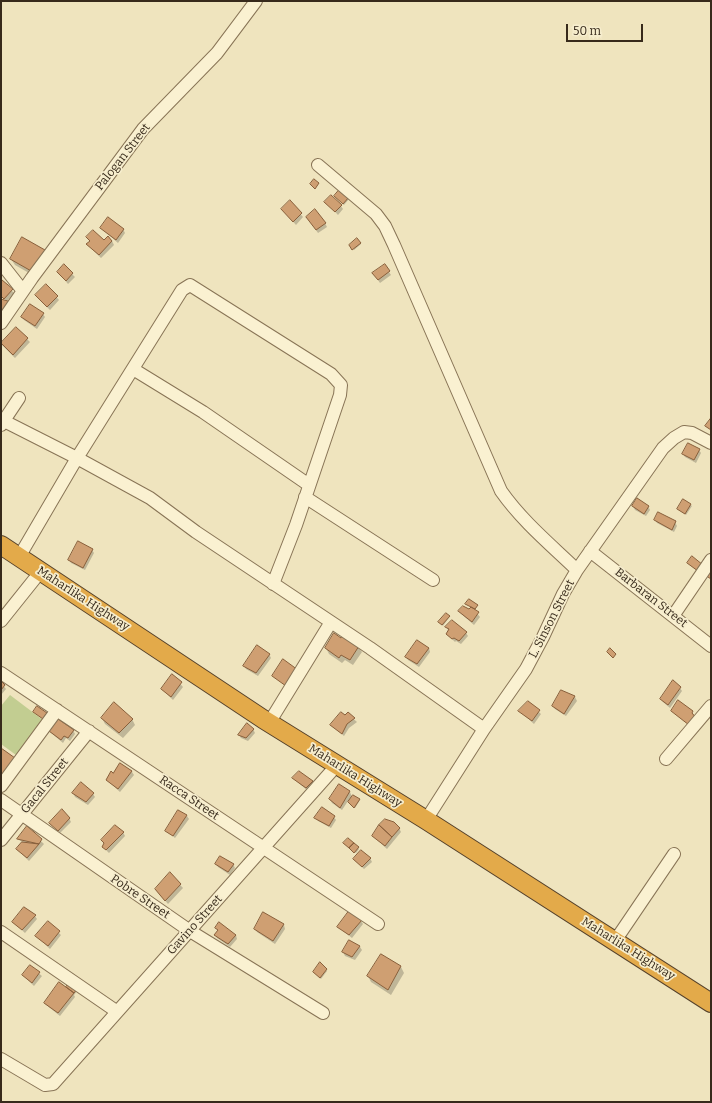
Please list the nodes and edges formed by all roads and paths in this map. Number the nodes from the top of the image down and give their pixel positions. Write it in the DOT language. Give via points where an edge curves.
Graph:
graph roads {
  1 [pos="256,1"];
  2 [pos="318,165"];
  3 [pos="1,263"];
  4 [pos="23,291"];
  5 [pos="1,323"];
  6 [pos="133,369"];
  7 [pos="19,398"];
  8 [pos="2,423"];
  9 [pos="711,443"];
  10 [pos="77,458"];
  11 [pos="310,485"];
  12 [pos="305,497"];
  13 [pos="1,545"];
  14 [pos="590,551"];
  15 [pos="19,556"];
  16 [pos="711,560"];
  17 [pos="577,570"];
  18 [pos="41,571"];
  19 [pos="433,580"];
  20 [pos="273,584"];
  21 [pos="673,616"];
  22 [pos="1,621"];
  23 [pos="331,622"];
  24 [pos="711,646"];
  25 [pos="1,673"];
  26 [pos="711,706"];
  27 [pos="57,710"];
  28 [pos="269,723"];
  29 [pos="484,729"];
  30 [pos="89,731"];
  31 [pos="666,759"];
  32 [pos="337,765"];
  33 [pos="1,786"];
  34 [pos="1,800"];
  35 [pos="21,815"];
  36 [pos="426,820"];
  37 [pos="1,840"];
  38 [pos="264,848"];
  39 [pos="674,854"];
  40 [pos="378,924"];
  41 [pos="190,930"];
  42 [pos="1,932"];
  43 [pos="615,941"];
  44 [pos="711,1003"];
  45 [pos="116,1012"];
  46 [pos="323,1013"];
  47 [pos="1,1059"];
  1 -- 4 [label="street, Palogan Street" via="217,53 143,129"];
  2 -- 17 [label="street" via="383,223 501,491 527,523"];
  3 -- 4 [label="street"];
  4 -- 5 [label="street, Palogan Street"];
  6 -- 10 [label="street"];
  6 -- 11 [label="street" via="203,412"];
  6 -- 11 [label="street" via="182,290 190,285 332,374 341,385 340,395"];
  7 -- 8 [label="street"];
  8 -- 10 [label="street"];
  9 -- 14 [label="street, L. Sinson Street" via="692,433 684,432 674,438 663,448"];
  10 -- 15 [label="street"];
  10 -- 20 [label="street" via="150,498"];
  11 -- 12 [label="street"];
  12 -- 19 [label="street"];
  12 -- 20 [label="street"];
  13 -- 15 [label="highway, Maharlika Highway"];
  14 -- 17 [label="street, L. Sinson Street"];
  14 -- 21 [label="street, Barbaran Street"];
  15 -- 18 [label="highway, Maharlika Highway"];
  16 -- 21 [label="street"];
  17 -- 29 [label="street, L. Sinson Street" via="529,663"];
  18 -- 22 [label="street"];
  18 -- 28 [label="highway, Maharlika Highway"];
  20 -- 23 [label="street"];
  21 -- 24 [label="street, Barbaran Street"];
  23 -- 28 [label="street"];
  23 -- 29 [label="street"];
  25 -- 27 [label="street, Racca Street"];
  26 -- 31 [label="street"];
  27 -- 30 [label="street, Racca Street"];
  27 -- 33 [label="street"];
  28 -- 32 [label="highway, Maharlika Highway"];
  29 -- 36 [label="street, L. Sinson Street"];
  30 -- 35 [label="street, Gacal Street"];
  30 -- 38 [label="street, Racca Street"];
  32 -- 36 [label="highway, Maharlika Highway"];
  32 -- 38 [label="street, Gavino Street"];
  34 -- 35 [label="street, Pobre Street"];
  35 -- 37 [label="street, Gacal Street"];
  35 -- 41 [label="street, Pobre Street"];
  36 -- 43 [label="highway, Maharlika Highway"];
  38 -- 40 [label="street, Racca Street"];
  38 -- 41 [label="street, Gavino Street"];
  39 -- 43 [label="street"];
  41 -- 45 [label="street, Gavino Street"];
  41 -- 46 [label="street, Pobre Street"];
  42 -- 45 [label="street"];
  43 -- 44 [label="highway, Maharlika Highway"];
  45 -- 47 [label="street, Gavino Street" via="52,1084 45,1085"];
}
